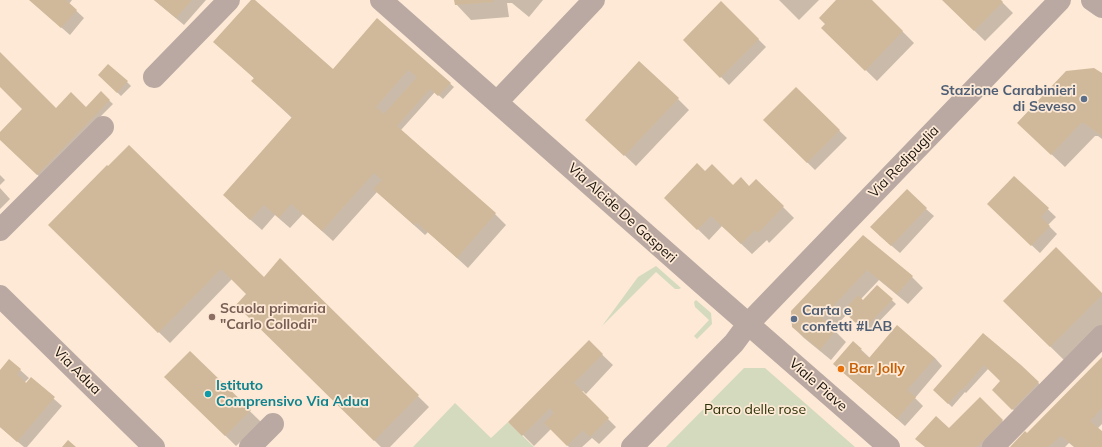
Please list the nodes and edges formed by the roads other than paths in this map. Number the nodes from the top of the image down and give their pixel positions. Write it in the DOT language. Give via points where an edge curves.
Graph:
graph roads {
  1 [pos="229,0"];
  2 [pos="381,0"];
  3 [pos="594,0"];
  4 [pos="1060,0"];
  5 [pos="1092,0"];
  6 [pos="1102,7"];
  7 [pos="154,77"];
  8 [pos="497,102"];
  9 [pos="103,127"];
  10 [pos="0,230"];
  11 [pos="3,304"];
  12 [pos="748,324"];
  13 [pos="1101,340"];
  14 [pos="273,424"];
  15 [pos="154,447"];
  16 [pos="250,447"];
  17 [pos="632,447"];
  18 [pos="889,447"];
  19 [pos="993,447"];
  1 -- 7 [label="street"];
  2 -- 8 [label="street, Via Alcide De Gasperi"];
  3 -- 8 [label="street"];
  4 -- 12 [label="street, Via Redipuglia"];
  5 -- 6 [label="street"];
  8 -- 12 [label="street, Via Alcide De Gasperi"];
  9 -- 10 [label="street"];
  11 -- 15 [label="street, Via Adua"];
  12 -- 17 [label="street, Via Redipuglia" via="734,343"];
  12 -- 18 [label="street, Viale Piave"];
  13 -- 19 [label="street"];
  14 -- 16 [label="street"];
}
